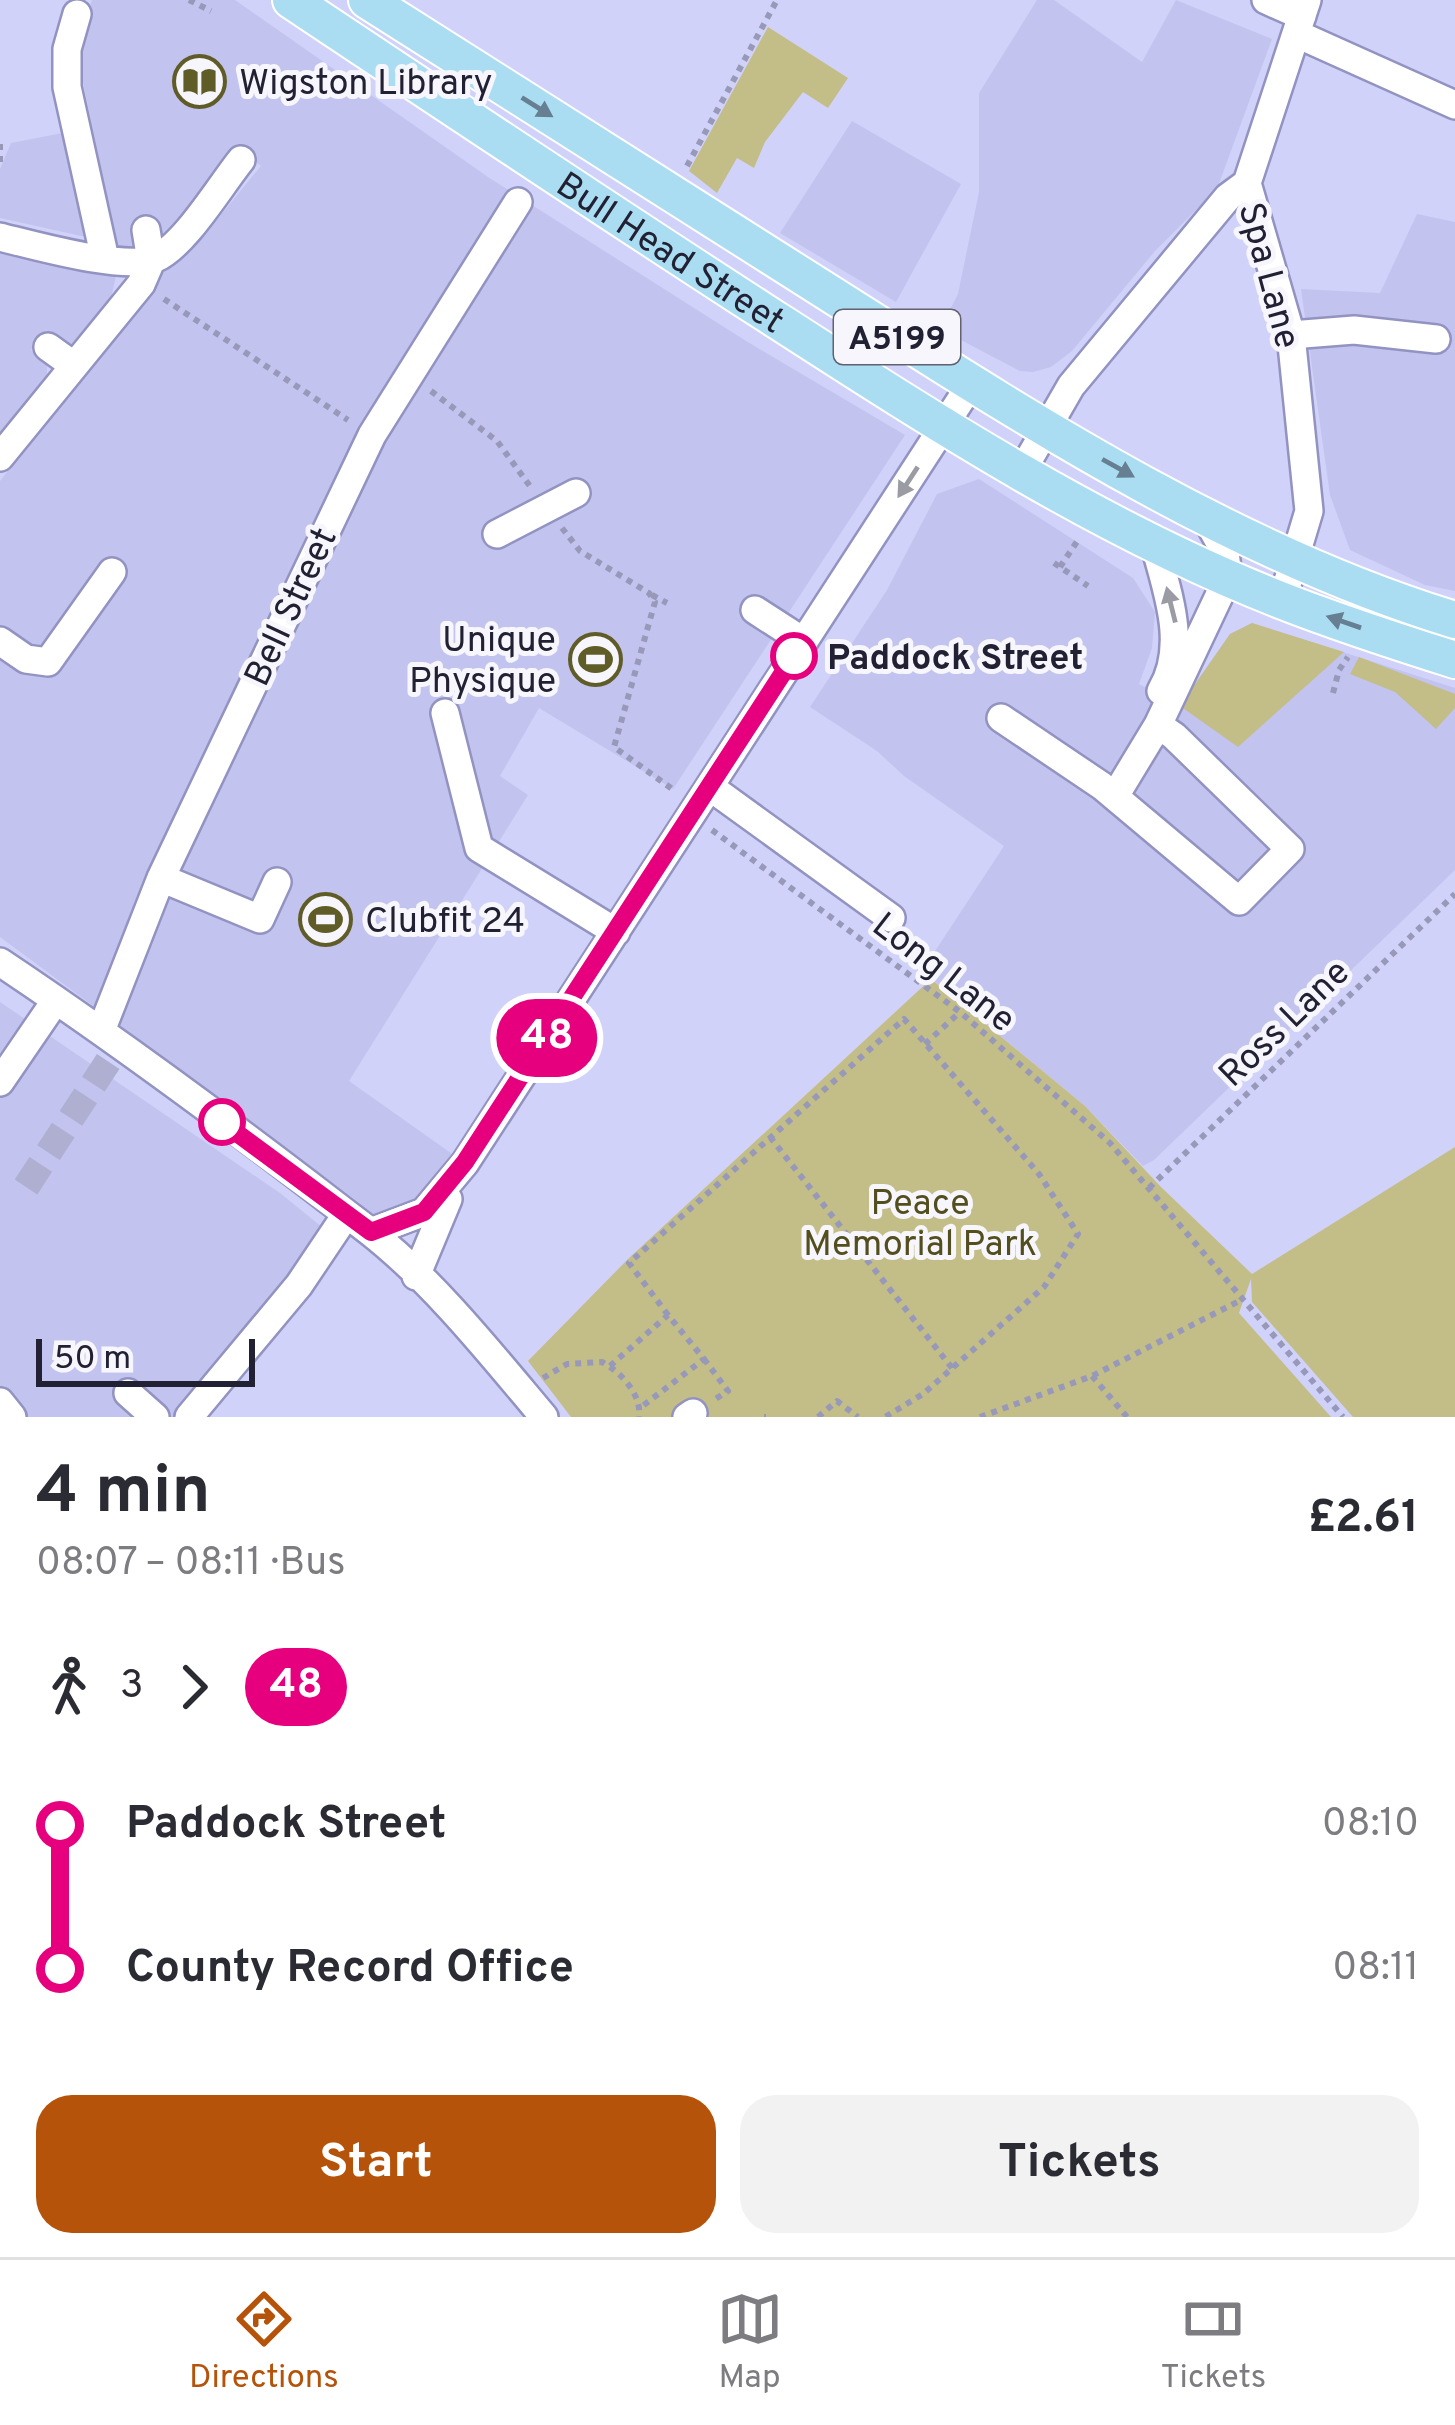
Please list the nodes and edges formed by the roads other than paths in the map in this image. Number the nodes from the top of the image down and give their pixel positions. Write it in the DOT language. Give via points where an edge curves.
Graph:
graph roads {
  1 [pos="291,0"];
  2 [pos="368,0"];
  3 [pos="1267,0"];
  4 [pos="77,14"];
  5 [pos="1302,17"];
  6 [pos="1455,105"];
  7 [pos="242,160"];
  8 [pos="1247,184"];
  9 [pos="518,202"];
  10 [pos="146,230"];
  11 [pos="0,237"];
  12 [pos="105,259"];
  13 [pos="146,273"];
  14 [pos="1291,335"];
  15 [pos="1436,340"];
  16 [pos="48,346"];
  17 [pos="73,365"];
  18 [pos="971,384"];
  19 [pos="943,427"];
  20 [pos="1047,428"];
  21 [pos="0,457"];
  22 [pos="1022,471"];
  23 [pos="576,493"];
  24 [pos="1205,516"];
  25 [pos="497,534"];
  26 [pos="1154,542"];
  27 [pos="1296,558"];
  28 [pos="112,572"];
  29 [pos="1228,577"];
  30 [pos="1282,601"];
  31 [pos="755,610"];
  32 [pos="1455,620"];
  33 [pos="0,641"];
  34 [pos="803,641"];
  35 [pos="1455,660"];
  36 [pos="446,712"];
  37 [pos="1001,718"];
  38 [pos="1158,724"];
  39 [pos="1108,791"];
  40 [pos="700,804"];
  41 [pos="160,878"];
  42 [pos="277,882"];
  43 [pos="892,918"];
  44 [pos="616,932"];
  45 [pos="0,962"];
  46 [pos="56,1000"];
  47 [pos="101,1030"];
  48 [pos="0,1082"];
  49 [pos="465,1162"];
  50 [pos="346,1215"];
  51 [pos="371,1232"];
  52 [pos="416,1276"];
  53 [pos="128,1394"];
  54 [pos="0,1402"];
  55 [pos="533,1414"];
  56 [pos="12,1417"];
  57 [pos="155,1417"];
  58 [pos="189,1417"];
  1 -- 19 [label="main road, Bull Head Street / A5199"];
  2 -- 18 [label="main road, Bull Head Street / A5199, one-way"];
  3 -- 5 [label="street"];
  4 -- 12 [label="street" via="67,87"];
  5 -- 6 [label="street"];
  5 -- 8 [label="street, Spa Lane"];
  7 -- 13 [label="street"];
  8 -- 14 [label="street, Spa Lane"];
  8 -- 20 [label="street" via="1228,196 1071,386"];
  9 -- 41 [label="street, Bell Street" via="371,435"];
  10 -- 13 [label="street"];
  11 -- 12 [label="street"];
  12 -- 13 [label="street"];
  13 -- 17 [label="street"];
  14 -- 15 [label="street" via="1354,330"];
  14 -- 27 [label="street, Spa Lane" via="1310,511"];
  16 -- 17 [label="street"];
  17 -- 21 [label="street"];
  18 -- 19 [label="street"];
  18 -- 20 [label="main road, Bull Head Street / A5199"];
  19 -- 22 [label="main road, Bull Head Street / A5199"];
  19 -- 34 [label="street, one-way"];
  20 -- 22 [label="street"];
  20 -- 24 [label="main road, Bull Head Street / A5199, one-way"];
  22 -- 26 [label="main road, Bull Head Street / A5199"];
  23 -- 25 [label="street"];
  24 -- 27 [label="main road, Bull Head Street / A5199"];
  24 -- 29 [label="street"];
  26 -- 29 [label="main road, Bull Head Street / A5199"];
  39 -- 26 [label="street, one-way" via="1166,682 1176,626"];
  27 -- 30 [label="street, Spa Lane"];
  27 -- 32 [label="main road, Bull Head Street / A5199"];
  28 -- 33 [label="street" via="48,662 26,659"];
  29 -- 30 [label="main road, Bull Head Street / A5199"];
  29 -- 38 [label="street"];
  35 -- 30 [label="main road, Bull Head Street / A5199, one-way"];
  31 -- 34 [label="street"];
  34 -- 40 [label="street"];
  36 -- 44 [label="street" via="479,848"];
  37 -- 39 [label="street"];
  38 -- 39 [label="street"];
  38 -- 39 [label="street" via="1290,849 1239,901"];
  40 -- 43 [label="street"];
  40 -- 44 [label="street"];
  41 -- 42 [label="street" via="260,919"];
  41 -- 47 [label="street, Bell Street"];
  44 -- 49 [label="street"];
  45 -- 46 [label="street"];
  46 -- 47 [label="street"];
  46 -- 48 [label="street"];
  47 -- 50 [label="street"];
  49 -- 51 [label="street" via="424,1212"];
  49 -- 52 [label="street"];
  50 -- 51 [label="street"];
  50 -- 58 [label="street"];
  51 -- 52 [label="street"];
  52 -- 55 [label="street" via="518,1385"];
  53 -- 57 [label="street"];
  54 -- 56 [label="street"];
}
